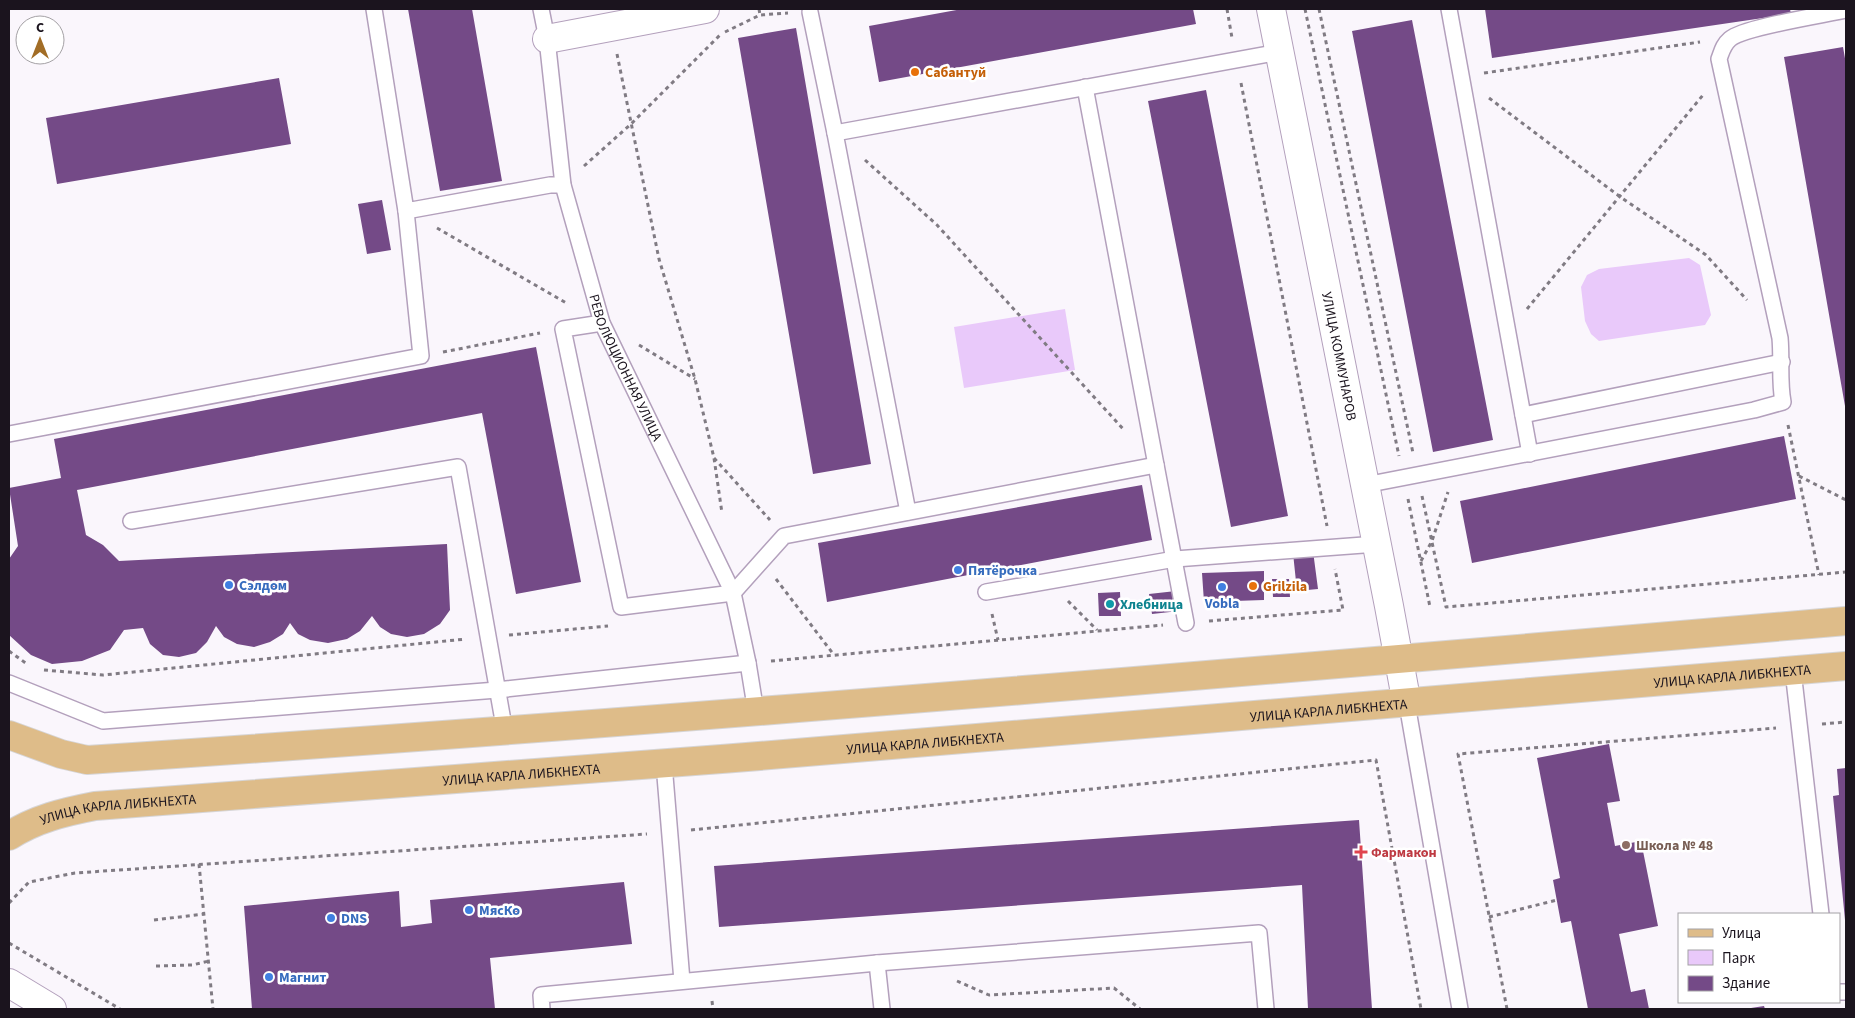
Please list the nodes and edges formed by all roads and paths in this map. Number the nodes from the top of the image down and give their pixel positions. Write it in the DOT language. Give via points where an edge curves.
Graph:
graph roads {
  1 [pos="374,9"];
  2 [pos="541,9"];
  3 [pos="759,9"];
  4 [pos="1227,9"];
  5 [pos="1271,9"];
  6 [pos="1305,9"];
  7 [pos="1318,9"];
  8 [pos="1448,9"];
  9 [pos="690,10"];
  10 [pos="1846,10"];
  11 [pos="810,12"];
  12 [pos="760,15"];
  13 [pos="612,27"];
  14 [pos="1731,38"];
  15 [pos="547,39"];
  16 [pos="1280,52"];
  17 [pos="1236,60"];
  18 [pos="1722,72"];
  19 [pos="1461,76"];
  20 [pos="1085,87"];
  21 [pos="631,124"];
  22 [pos="835,133"];
  23 [pos="563,185"];
  24 [pos="1619,196"];
  25 [pos="406,211"];
  26 [pos="1750,303"];
  27 [pos="602,323"];
  28 [pos="1508,332"];
  29 [pos="537,334"];
  30 [pos="421,356"];
  31 [pos="1782,362"];
  32 [pos="695,379"];
  33 [pos="1783,402"];
  34 [pos="1523,415"];
  35 [pos="9,434"];
  36 [pos="1530,454"];
  37 [pos="714,458"];
  38 [pos="1156,465"];
  39 [pos="1456,468"];
  40 [pos="1411,476"];
  41 [pos="1799,476"];
  42 [pos="1365,485"];
  43 [pos="1846,500"];
  44 [pos="908,512"];
  45 [pos="722,516"];
  46 [pos="131,521"];
  47 [pos="784,536"];
  48 [pos="1432,541"];
  49 [pos="1377,544"];
  50 [pos="1331,547"];
  51 [pos="1175,559"];
  52 [pos="761,560"];
  53 [pos="1420,561"];
  54 [pos="1846,572"];
  55 [pos="1819,574"];
  56 [pos="1048,581"];
  57 [pos="986,592"];
  58 [pos="733,593"];
  59 [pos="1430,606"];
  60 [pos="1846,620"];
  61 [pos="1186,623"];
  62 [pos="616,625"];
  63 [pos="1098,631"];
  64 [pos="489,636"];
  65 [pos="9,651"];
  66 [pos="834,655"];
  67 [pos="1400,660"];
  68 [pos="748,663"];
  69 [pos="1846,666"];
  70 [pos="31,667"];
  71 [pos="40,669"];
  72 [pos="1792,670"];
  73 [pos="9,683"];
  74 [pos="497,690"];
  75 [pos="1406,704"];
  76 [pos="756,712"];
  77 [pos="1846,722"];
  78 [pos="1799,726"];
  79 [pos="505,732"];
  80 [pos="9,735"];
  81 [pos="1376,760"];
  82 [pos="664,764"];
  83 [pos="9,836"];
  84 [pos="199,864"];
  85 [pos="1557,900"];
  86 [pos="1821,913"];
  87 [pos="204,914"];
  88 [pos="1489,917"];
  89 [pos="154,920"];
  90 [pos="9,944"];
  91 [pos="209,961"];
  92 [pos="877,963"];
  93 [pos="156,966"];
  94 [pos="954,980"];
  95 [pos="682,981"];
  96 [pos="9,983"];
  97 [pos="52,1009"];
  98 [pos="120,1009"];
  99 [pos="213,1009"];
  100 [pos="542,1009"];
  101 [pos="882,1009"];
  102 [pos="1140,1009"];
  103 [pos="1266,1009"];
  104 [pos="1421,1009"];
  105 [pos="1460,1009"];
  106 [pos="1507,1009"];
  1 -- 25 [label="lane"];
  2 -- 15 [label="lane, РЕВОЛЮЦИОННАЯ УЛИЦА"];
  3 -- 12 [label="path"];
  4 -- 17 [label="path"];
  5 -- 16 [label="street, УЛИЦА КОММУНАРОВ"];
  6 -- 40 [label="path"];
  7 -- 40 [label="path"];
  8 -- 19 [label="lane"];
  9 -- 13 [label="street"];
  10 -- 14 [label="lane" via="1748,31"];
  11 -- 12 [label="path"];
  11 -- 22 [label="lane"];
  12 -- 21 [label="path" via="722,33"];
  13 -- 15 [label="street"];
  13 -- 21 [label="path"];
  14 -- 18 [label="lane" via="1719,59"];
  14 -- 19 [label="path"];
  15 -- 23 [label="lane, РЕВОЛЮЦИОННАЯ УЛИЦА"];
  16 -- 17 [label="lane"];
  16 -- 42 [label="street, УЛИЦА КОММУНАРОВ"];
  17 -- 20 [label="lane"];
  17 -- 50 [label="path"];
  18 -- 24 [label="path"];
  18 -- 31 [label="lane" via="1780,338"];
  19 -- 24 [label="path"];
  19 -- 28 [label="lane"];
  20 -- 22 [label="lane"];
  20 -- 38 [label="lane"];
  21 -- 23 [label="path"];
  21 -- 32 [label="path" via="659,259"];
  22 -- 38 [label="path" via="937,225"];
  22 -- 44 [label="lane"];
  23 -- 25 [label="lane"];
  23 -- 27 [label="lane, РЕВОЛЮЦИОННАЯ УЛИЦА"];
  24 -- 26 [label="path" via="1706,255"];
  24 -- 28 [label="path"];
  25 -- 27 [label="path"];
  25 -- 30 [label="lane"];
  27 -- 32 [label="path"];
  27 -- 58 [label="lane, РЕВОЛЮЦИОННАЯ УЛИЦА"];
  27 -- 58 [label="lane" via="563,329 621,606"];
  28 -- 34 [label="lane"];
  29 -- 30 [label="path"];
  30 -- 35 [label="lane"];
  31 -- 33 [label="lane" via="1780,389"];
  31 -- 34 [label="lane"];
  32 -- 37 [label="path"];
  33 -- 36 [label="lane"];
  33 -- 41 [label="path"];
  34 -- 36 [label="lane"];
  36 -- 39 [label="lane"];
  37 -- 45 [label="path"];
  37 -- 47 [label="path"];
  38 -- 44 [label="lane"];
  38 -- 51 [label="lane"];
  39 -- 40 [label="lane"];
  39 -- 48 [label="path"];
  40 -- 42 [label="lane"];
  40 -- 48 [label="path"];
  40 -- 53 [label="path"];
  41 -- 43 [label="path"];
  41 -- 55 [label="path"];
  42 -- 49 [label="street, УЛИЦА КОММУНАРОВ"];
  44 -- 47 [label="lane"];
  46 -- 64 [label="lane" via="458,467"];
  47 -- 52 [label="lane"];
  48 -- 53 [label="path"];
  48 -- 55 [label="path" via="1446,606"];
  49 -- 50 [label="lane"];
  49 -- 67 [label="street, УЛИЦА КОММУНАРОВ"];
  50 -- 51 [label="lane"];
  50 -- 61 [label="path" via="1343,610"];
  51 -- 56 [label="lane"];
  51 -- 61 [label="lane"];
  52 -- 58 [label="lane"];
  52 -- 66 [label="path"];
  53 -- 59 [label="path"];
  54 -- 55 [label="path"];
  56 -- 57 [label="lane"];
  56 -- 63 [label="path"];
  58 -- 68 [label="lane, РЕВОЛЮЦИОННАЯ УЛИЦА"];
  60 -- 67 [label="main road"];
  61 -- 63 [label="path"];
  62 -- 64 [label="path"];
  63 -- 66 [label="path"];
  64 -- 71 [label="path" via="103,674"];
  64 -- 74 [label="lane"];
  65 -- 70 [label="path"];
  66 -- 68 [label="path"];
  67 -- 75 [label="street, УЛИЦА КОММУНАРОВ"];
  67 -- 76 [label="main road"];
  68 -- 74 [label="lane"];
  68 -- 76 [label="lane, РЕВОЛЮЦИОННАЯ УЛИЦА"];
  69 -- 72 [label="main road, УЛИЦА КАРЛА ЛИБКНЕХТА"];
  72 -- 75 [label="main road, УЛИЦА КАРЛА ЛИБКНЕХТА"];
  72 -- 78 [label="lane"];
  73 -- 74 [label="lane" via="103,721"];
  74 -- 79 [label="lane"];
  75 -- 82 [label="main road, УЛИЦА КАРЛА ЛИБКНЕХТА"];
  75 -- 105 [label="lane"];
  76 -- 79 [label="main road"];
  77 -- 78 [label="path"];
  78 -- 86 [label="lane"];
  78 -- 88 [label="path" via="1458,754"];
  79 -- 80 [label="main road" via="87,760 52,752"];
  81 -- 104 [label="path"];
  82 -- 83 [label="main road, УЛИЦА КАРЛА ЛИБКНЕХТА" via="95,806 63,812 26,825"];
  82 -- 95 [label="lane"];
  84 -- 87 [label="path"];
  85 -- 88 [label="path"];
  87 -- 89 [label="path"];
  87 -- 91 [label="path"];
  88 -- 106 [label="path"];
  90 -- 98 [label="path"];
  91 -- 93 [label="path"];
  91 -- 99 [label="path"];
  92 -- 95 [label="lane"];
  92 -- 101 [label="lane"];
  92 -- 103 [label="lane" via="1259,933"];
  94 -- 102 [label="path" via="989,995 1114,988"];
  95 -- 100 [label="lane" via="541,995"];
  96 -- 97 [label="street"];
}
